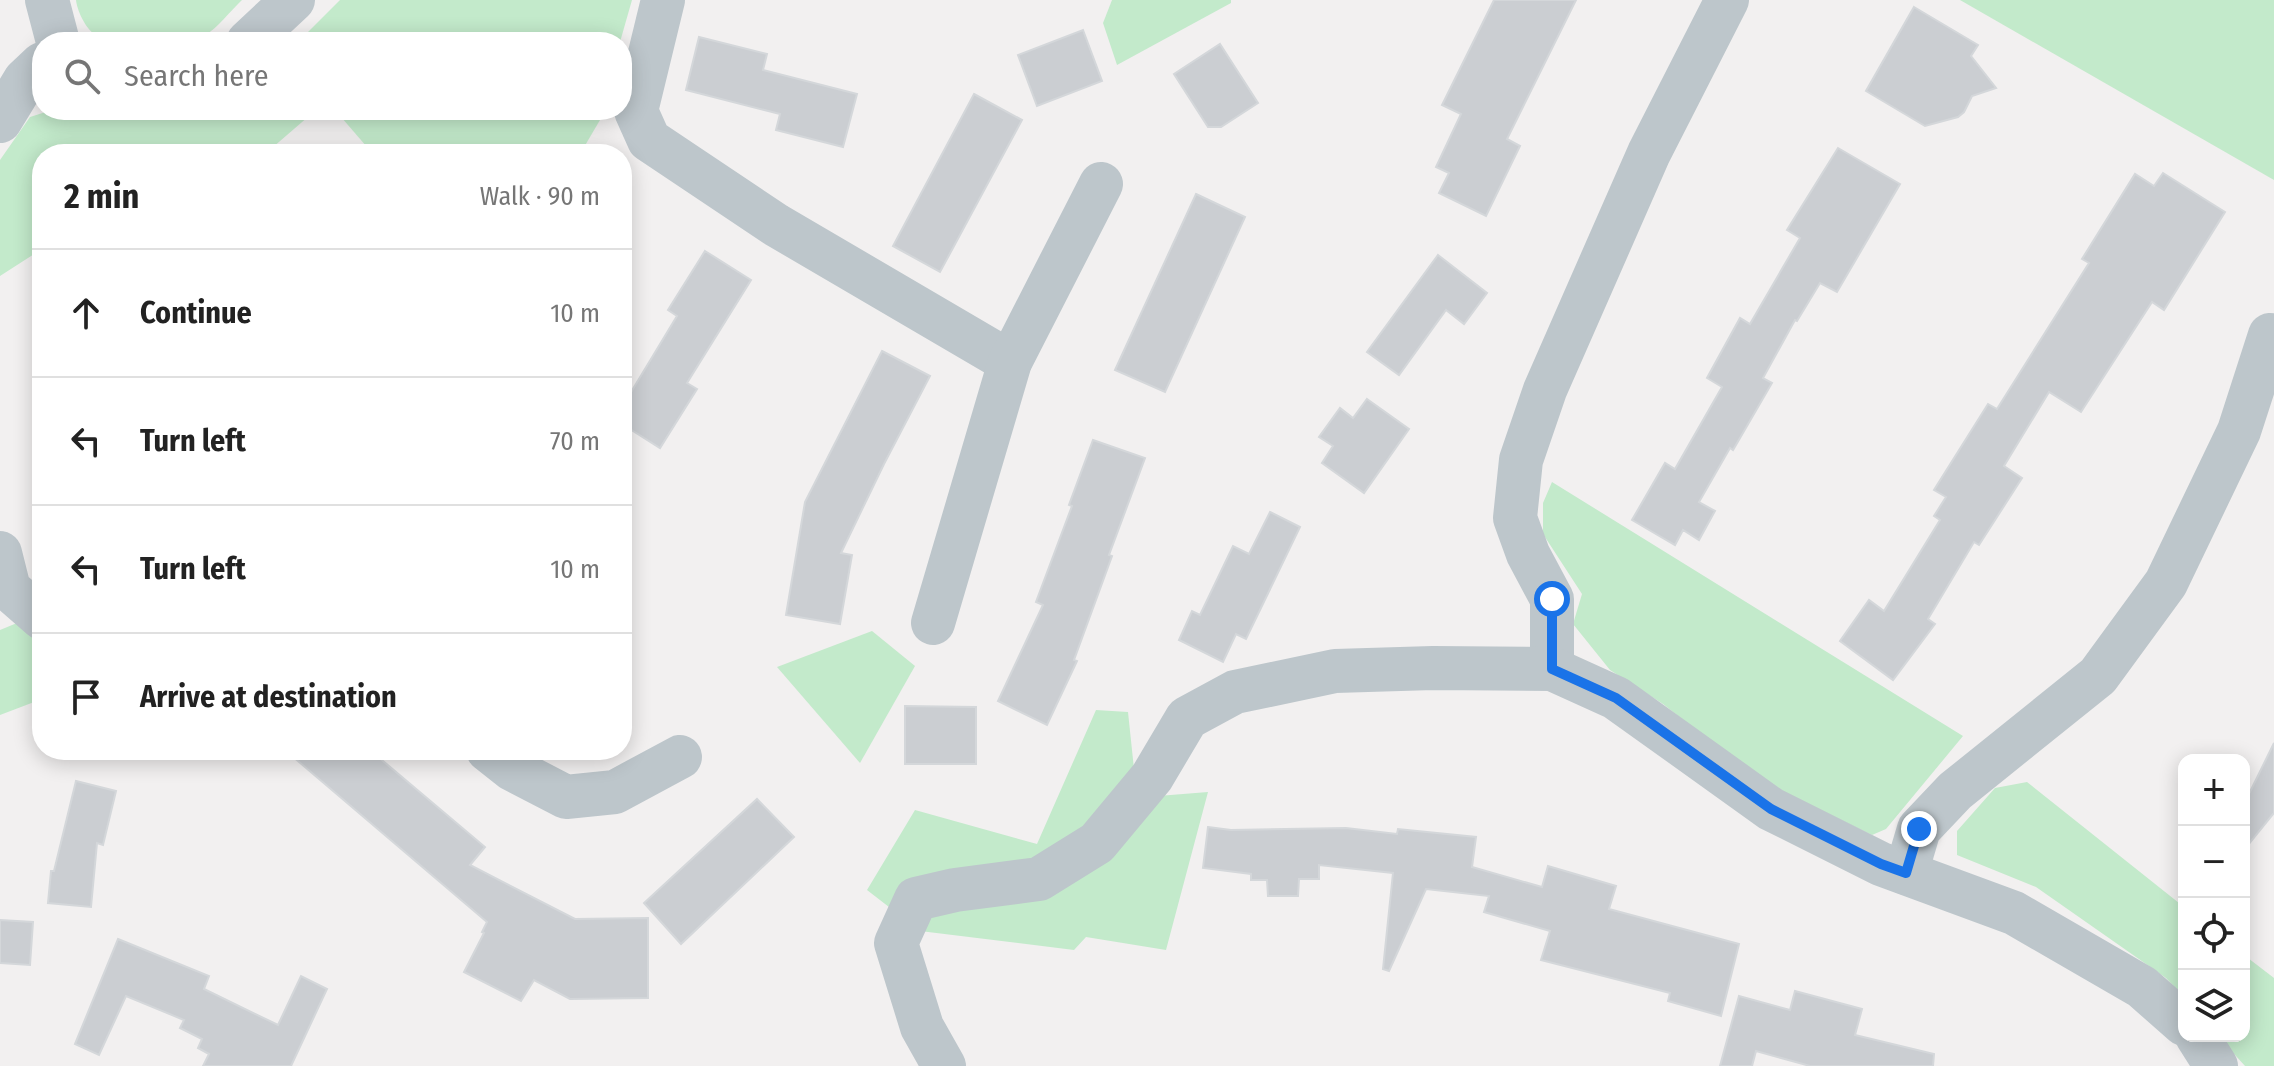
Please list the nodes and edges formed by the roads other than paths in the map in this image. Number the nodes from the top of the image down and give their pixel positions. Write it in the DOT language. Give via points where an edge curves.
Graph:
graph roads {
  1 [pos="47,0"];
  2 [pos="293,0"];
  3 [pos="663,0"];
  4 [pos="1727,0"];
  5 [pos="55,32"];
  6 [pos="259,32"];
  7 [pos="32,73"];
  8 [pos="0,121"];
  9 [pos="635,148"];
  10 [pos="1101,184"];
  11 [pos="2270,335"];
  12 [pos="1010,362"];
  13 [pos="3,581"];
  14 [pos="32,609"];
  15 [pos="933,623"];
  16 [pos="1552,669"];
  17 [pos="680,757"];
  18 [pos="501,760"];
  19 [pos="1906,873"];
  20 [pos="2178,1019"];
  21 [pos="2201,1042"];
  22 [pos="944,1066"];
  23 [pos="2216,1066"];
  1 -- 5 [label="street"];
  2 -- 6 [label="street"];
  3 -- 9 [label="street" via="636,111"];
  4 -- 16 [label="street" via="1649,153 1545,390 1521,460 1515,518 1552,599"];
  7 -- 8 [label="street"];
  9 -- 12 [label="street"];
  10 -- 12 [label="street"];
  11 -- 19 [label="street" via="2239,431 2166,583 2098,676 1955,791 1919,829"];
  12 -- 15 [label="street"];
  13 -- 14 [label="street"];
  16 -- 19 [label="street" via="1616,698 1771,809"];
  16 -- 22 [label="street" via="1335,671 1235,692 1187,718 1152,777 1097,843 1039,879 916,899 896,943 922,1027"];
  17 -- 18 [label="street" via="615,792 566,797"];
  19 -- 20 [label="street" via="2014,913 2142,987"];
  21 -- 23 [label="street"];
}
